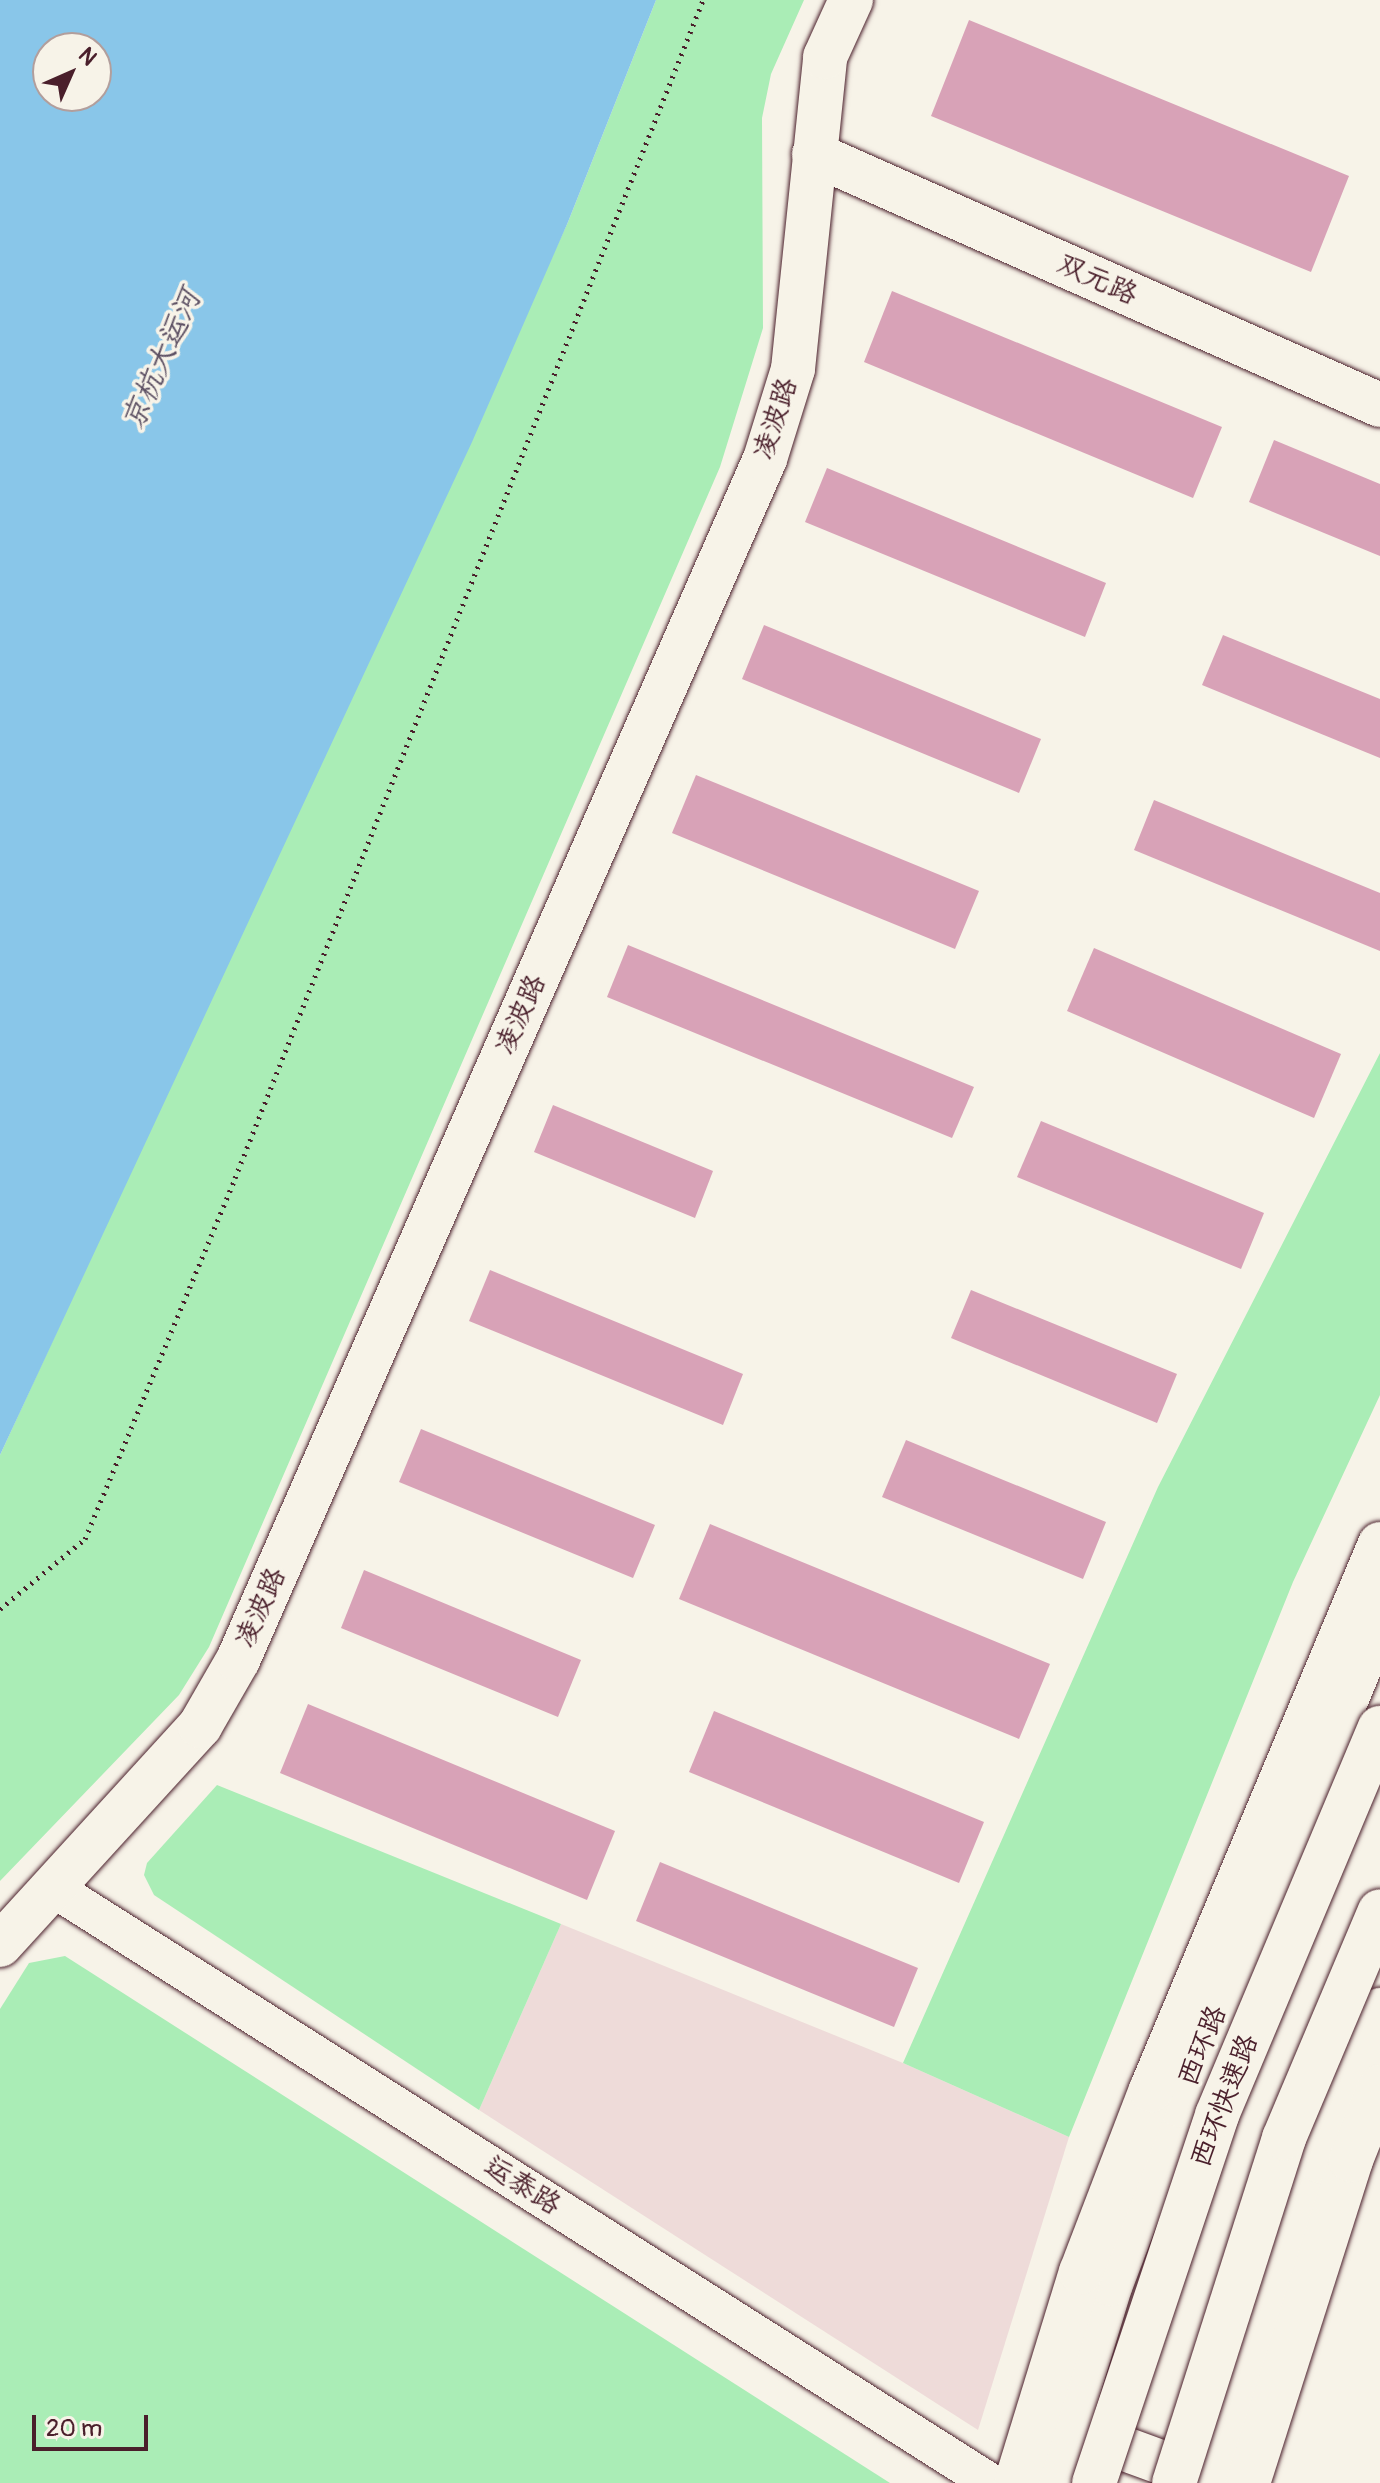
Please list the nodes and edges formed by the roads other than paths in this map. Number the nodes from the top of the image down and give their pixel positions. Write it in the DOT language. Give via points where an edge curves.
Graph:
graph roads {
  1 [pos="851,0"];
  2 [pos="814,154"];
  3 [pos="1380,405"];
  4 [pos="1380,1544"];
  5 [pos="1380,1618"];
  6 [pos="1380,1728"];
  7 [pos="53,1888"];
  8 [pos="1380,1911"];
  9 [pos="0,1945"];
  10 [pos="1380,2010"];
  11 [pos="1380,2087"];
  12 [pos="1067,2427"];
  13 [pos="991,2483"];
  14 [pos="1016,2483"];
  15 [pos="1050,2483"];
  16 [pos="1094,2483"];
  17 [pos="1174,2483"];
  18 [pos="1216,2483"];
  19 [pos="1248,2483"];
  1 -- 2 [label="main road, 凌波路" via="825,57"];
  2 -- 3 [label="main road, 双元路"];
  2 -- 7 [label="main road, 凌波路" via="793,369 765,459 257,1616 200,1726"];
  4 -- 14 [label="main road" via="1151,2090 1081,2272"];
  5 -- 12 [label="main road, 西环路" via="1179,2105 1111,2284"];
  6 -- 16 [label="main road, 西环快速路, bridge" via="1217,2115"];
  7 -- 9 [label="main road, 凌波路"];
  7 -- 13 [label="street, 运泰路"];
  8 -- 17 [label="main road, bridge" via="1284,2138"];
  10 -- 18 [label="main road" via="1319,2161"];
  11 -- 19 [label="main road" via="1351,2160"];
  12 -- 15 [label="main road, 西环路"];
  12 -- 18 [label="main road"];
}
